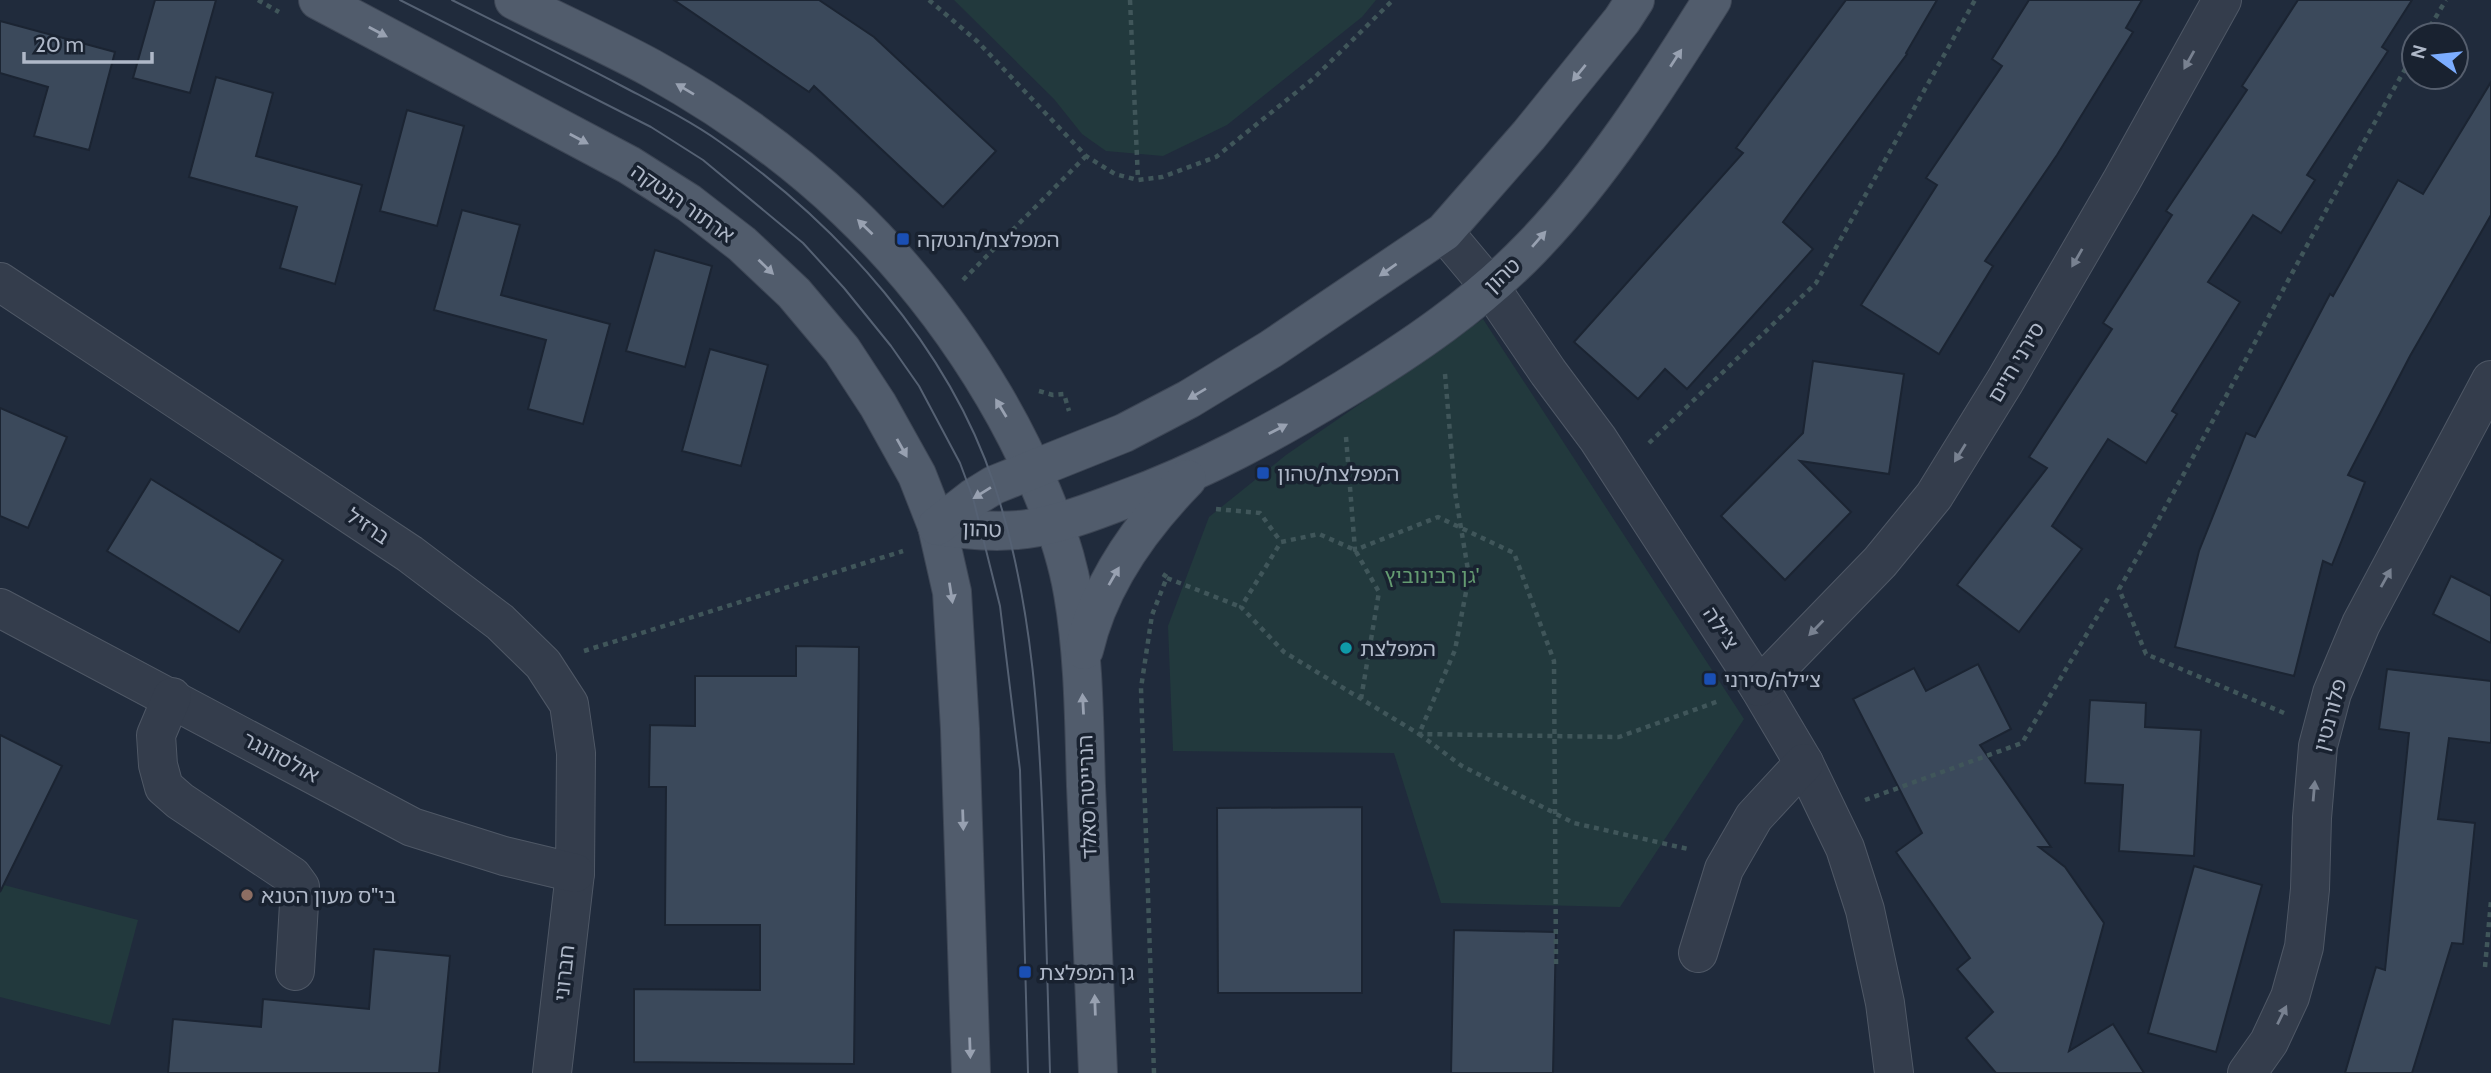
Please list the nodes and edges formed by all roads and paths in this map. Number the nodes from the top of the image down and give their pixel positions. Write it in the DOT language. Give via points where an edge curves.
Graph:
graph roads {
  1 [pos="318,0"];
  2 [pos="514,0"];
  3 [pos="929,0"];
  4 [pos="1130,0"];
  5 [pos="1393,0"];
  6 [pos="1635,0"];
  7 [pos="1712,0"];
  8 [pos="1975,0"];
  9 [pos="2222,0"];
  10 [pos="2446,0"];
  11 [pos="2433,21"];
  12 [pos="2400,78"];
  13 [pos="1086,156"];
  14 [pos="1138,180"];
  15 [pos="1444,232"];
  16 [pos="0,282"];
  17 [pos="958,285"];
  18 [pos="1490,287"];
  19 [pos="1440,326"];
  20 [pos="2491,380"];
  21 [pos="1343,390"];
  22 [pos="1032,469"];
  23 [pos="1195,471"];
  24 [pos="1619,471"];
  25 [pos="1163,504"];
  26 [pos="1052,524"];
  27 [pos="923,538"];
  28 [pos="1281,542"];
  29 [pos="1355,550"];
  30 [pos="1128,553"];
  31 [pos="1167,578"];
  32 [pos="2110,595"];
  33 [pos="1241,607"];
  34 [pos="0,608"];
  35 [pos="1081,663"];
  36 [pos="543,664"];
  37 [pos="1759,687"];
  38 [pos="172,698"];
  39 [pos="1361,699"];
  40 [pos="2287,714"];
  41 [pos="1419,734"];
  42 [pos="1804,763"];
  43 [pos="1828,813"];
  44 [pos="1730,858"];
  45 [pos="575,873"];
  46 [pos="2491,901"];
  47 [pos="1698,953"];
  48 [pos="1556,964"];
  49 [pos="2485,967"];
  50 [pos="295,971"];
  51 [pos="552,1073"];
  52 [pos="971,1073"];
  53 [pos="1098,1073"];
  54 [pos="1154,1073"];
  55 [pos="1894,1073"];
  56 [pos="2247,1073"];
  1 -- 27 [label="main road, ארתור הנטקה, one-way" via="629,165 742,244 794,293 842,350 878,405 917,475"];
  22 -- 2 [label="main road, one-way" via="974,362 935,305 829,192 769,143 708,103 650,68"];
  3 -- 13 [label="path" via="978,42"];
  4 -- 14 [label="path"];
  5 -- 14 [label="path" via="1314,78 1216,158 1163,177"];
  6 -- 15 [label="main road, טהון, one-way" via="1529,135"];
  18 -- 7 [label="main road, טהון, one-way" via="1584,187"];
  8 -- 24 [label="path" via="1816,283"];
  9 -- 37 [label="street, סירני חיים, one-way" via="2122,180 1934,496 1880,562"];
  10 -- 11 [label="path"];
  12 -- 40 [label="path" via="2119,589 2146,654"];
  13 -- 14 [label="path" via="1115,174"];
  13 -- 17 [label="path"];
  15 -- 18 [label="street, צ'ילה"];
  15 -- 22 [label="main road, טהון, one-way" via="1189,399 1125,433"];
  16 -- 36 [label="street, ברזיל" via="410,554 500,622"];
  18 -- 19 [label="main road, טהון"];
  18 -- 24 [label="street, צ'ילה"];
  19 -- 21 [label="main road, טהון"];
  19 -- 41 [label="path" via="1455,492 1469,576 1455,650"];
  56 -- 20 [label="street, פלורנטין, one-way" via="2269,1042 2290,997 2304,947 2318,746 2332,693 2361,624"];
  23 -- 21 [label="main road, טהון, one-way"];
  21 -- 29 [label="path"];
  22 -- 26 [label="main road"];
  22 -- 27 [label="main road, טהון, one-way" via="994,485"];
  23 -- 25 [label="main road"];
  23 -- 26 [label="main road, טהון"];
  24 -- 37 [label="street, צ'ילה"];
  25 -- 28 [label="path" via="1260,513"];
  25 -- 30 [label="main road"];
  26 -- 27 [label="main road, טהון"];
  26 -- 35 [label="main road, הנרייטה סאלד" via="1073,592"];
  27 -- 36 [label="path"];
  27 -- 52 [label="main road, one-way" via="951,592 956,641"];
  28 -- 29 [label="path" via="1319,534"];
  28 -- 33 [label="path"];
  29 -- 39 [label="path" via="1380,592"];
  29 -- 48 [label="path" via="1437,517 1514,553 1554,661"];
  30 -- 31 [label="path"];
  35 -- 30 [label="main road, one-way" via="1103,595"];
  31 -- 33 [label="path"];
  31 -- 54 [label="path" via="1152,615 1140,688"];
  32 -- 43 [label="path" via="2022,743"];
  33 -- 39 [label="path" via="1284,652"];
  34 -- 38 [label="street, אולסוונגר"];
  53 -- 35 [label="main road, הנרייטה סאלד, one-way"];
  36 -- 45 [label="street, ברזיל" via="569,704 576,753"];
  37 -- 41 [label="path" via="1619,737"];
  37 -- 42 [label="street, צ'ילה"];
  38 -- 45 [label="street, אולסוונגר" via="412,827"];
  38 -- 50 [label="street" via="156,735 164,787 292,876 300,887"];
  39 -- 41 [label="path"];
  41 -- 44 [label="path" via="1462,766 1574,823"];
  42 -- 43 [label="street, צ'ילה"];
  42 -- 44 [label="street" via="1754,817"];
  43 -- 55 [label="street, צ'ילה" via="1865,910"];
  44 -- 47 [label="street"];
  45 -- 51 [label="street, חברוני"];
  46 -- 49 [label="path"];
}
